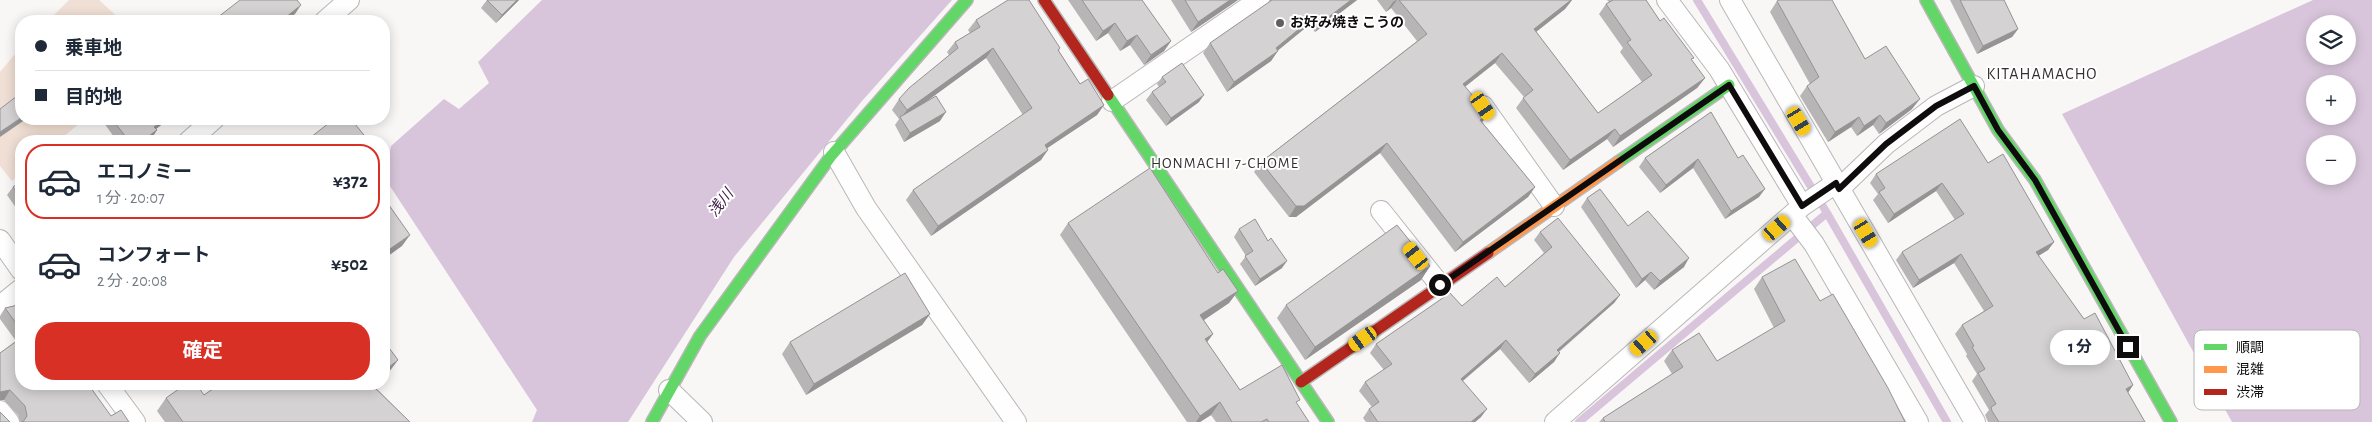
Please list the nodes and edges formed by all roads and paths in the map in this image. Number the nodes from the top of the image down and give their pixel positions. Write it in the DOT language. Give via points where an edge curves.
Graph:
graph roads {
  1 [pos="348,0"];
  2 [pos="966,0"];
  3 [pos="1044,0"];
  4 [pos="1259,0"];
  5 [pos="1667,0"];
  6 [pos="1730,0"];
  7 [pos="1926,0"];
  8 [pos="331,15"];
  9 [pos="1729,85"];
  10 [pos="1974,86"];
  11 [pos="1112,101"];
  12 [pos="1483,106"];
  13 [pos="207,125"];
  14 [pos="196,135"];
  15 [pos="834,152"];
  16 [pos="1835,186"];
  17 [pos="1554,206"];
  18 [pos="1799,209"];
  19 [pos="1381,211"];
  20 [pos="0,240"];
  21 [pos="15,261"];
  22 [pos="1440,285"];
  23 [pos="15,294"];
  24 [pos="0,306"];
  25 [pos="1301,382"];
  26 [pos="111,390"];
  27 [pos="669,390"];
  28 [pos="0,412"];
  29 [pos="9,422"];
  30 [pos="135,422"];
  31 [pos="652,422"];
  32 [pos="702,422"];
  33 [pos="1016,422"];
  34 [pos="1328,422"];
  35 [pos="1555,422"];
  36 [pos="1918,422"];
  37 [pos="1975,422"];
  38 [pos="2170,422"];
  1 -- 8 [label="street"];
  2 -- 15 [label="street"];
  3 -- 11 [label="street"];
  4 -- 11 [label="street"];
  5 -- 9 [label="street"];
  6 -- 16 [label="street"];
  7 -- 10 [label="street"];
  9 -- 17 [label="street"];
  9 -- 18 [label="street"];
  10 -- 16 [label="street" via="1936,106"];
  10 -- 38 [label="street" via="1998,130 2035,180"];
  11 -- 25 [label="street"];
  12 -- 17 [label="street"];
  13 -- 14 [label="street"];
  15 -- 27 [label="street" via="700,336"];
  15 -- 33 [label="street" via="866,208"];
  16 -- 18 [label="street"];
  16 -- 37 [label="street"];
  17 -- 22 [label="street"];
  18 -- 35 [label="street"];
  18 -- 36 [label="street" via="1814,244"];
  19 -- 22 [label="street"];
  20 -- 21 [label="street"];
  22 -- 25 [label="street"];
  23 -- 24 [label="street"];
  25 -- 34 [label="street"];
  26 -- 30 [label="street"];
  27 -- 31 [label="street"];
  27 -- 32 [label="street"];
  28 -- 29 [label="street"];
}
